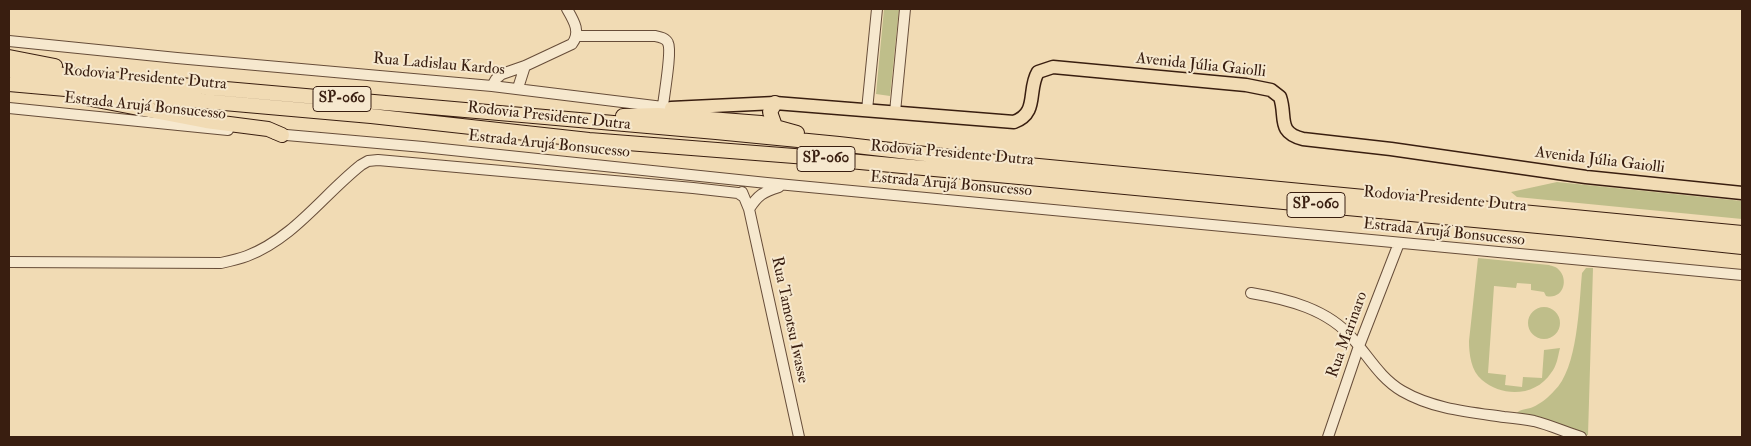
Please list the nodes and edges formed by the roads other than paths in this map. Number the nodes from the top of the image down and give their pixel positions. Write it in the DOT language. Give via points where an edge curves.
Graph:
graph roads {
  1 [pos="567,9"];
  2 [pos="877,9"];
  3 [pos="904,9"];
  4 [pos="576,36"];
  5 [pos="9,40"];
  6 [pos="9,57"];
  7 [pos="525,66"];
  8 [pos="9,70"];
  9 [pos="104,79"];
  10 [pos="9,84"];
  11 [pos="492,86"];
  12 [pos="49,87"];
  13 [pos="518,88"];
  14 [pos="775,103"];
  15 [pos="667,107"];
  16 [pos="9,108"];
  17 [pos="867,110"];
  18 [pos="895,112"];
  19 [pos="641,115"];
  20 [pos="580,119"];
  21 [pos="775,126"];
  22 [pos="282,135"];
  23 [pos="839,144"];
  24 [pos="729,178"];
  25 [pos="783,184"];
  26 [pos="1742,193"];
  27 [pos="744,197"];
  28 [pos="749,209"];
  29 [pos="1742,233"];
  30 [pos="1399,243"];
  31 [pos="1742,247"];
  32 [pos="9,262"];
  33 [pos="1742,275"];
  34 [pos="1251,293"];
  35 [pos="1358,346"];
  36 [pos="799,437"];
  37 [pos="1328,437"];
  38 [pos="1581,437"];
  1 -- 4 [label="street" via="575,24"];
  2 -- 17 [label="street"];
  3 -- 18 [label="street"];
  4 -- 7 [label="street" via="568,46"];
  4 -- 15 [label="street" via="655,36 665,39 669,51"];
  5 -- 11 [label="street, Rua Ladislau Kardos"];
  6 -- 9 [label="highway"];
  7 -- 11 [label="street" via="502,74"];
  7 -- 13 [label="street"];
  8 -- 9 [label="highway, Rodovia Presidente Dutra / SP-060"];
  9 -- 20 [label="highway, Rodovia Presidente Dutra / SP-060"];
  10 -- 12 [label="highway, Rodovia Presidente Dutra / SP-060"];
  11 -- 13 [label="street, Rua Ladislau Kardos"];
  12 -- 22 [label="highway" via="110,103 268,129"];
  12 -- 31 [label="highway, Rodovia Presidente Dutra / SP-060"];
  13 -- 15 [label="street, Rua Ladislau Kardos"];
  14 -- 15 [label="main road" via="759,105 749,114"];
  14 -- 17 [label="main road"];
  14 -- 21 [label="highway" via="770,112"];
  15 -- 19 [label="highway"];
  16 -- 22 [label="street, Estrada Arujá Bonsucesso"];
  17 -- 18 [label="main road, Avenida Júlia Gaiolli"];
  18 -- 26 [label="main road, Avenida Júlia Gaiolli" via="1014,122 1028,112 1038,72 1053,67 1208,81 1272,90 1280,97 1285,128 1303,140"];
  19 -- 20 [label="highway"];
  19 -- 21 [label="highway"];
  20 -- 23 [label="highway, Rodovia Presidente Dutra / SP-060"];
  21 -- 23 [label="highway"];
  22 -- 24 [label="street, Estrada Arujá Bonsucesso"];
  23 -- 29 [label="highway, Rodovia Presidente Dutra / SP-060"];
  24 -- 25 [label="street, Estrada Arujá Bonsucesso"];
  24 -- 27 [label="street, Rua Tamotsu Iwasse"];
  25 -- 28 [label="street" via="766,190"];
  25 -- 30 [label="street, Estrada Arujá Bonsucesso"];
  27 -- 28 [label="street, Rua Tamotsu Iwasse"];
  27 -- 32 [label="street" via="738,193 693,188 378,160 361,165 298,224 247,256 221,263"];
  28 -- 36 [label="street, Rua Tamotsu Iwasse"];
  30 -- 33 [label="street, Estrada Arujá Bonsucesso"];
  30 -- 35 [label="street, Rua Marinaro"];
  34 -- 35 [label="street" via="1290,300 1303,306 1338,325"];
  35 -- 37 [label="street, Rua Marinaro"];
  35 -- 38 [label="street" via="1384,378 1417,398 1448,408 1534,421"];
}
